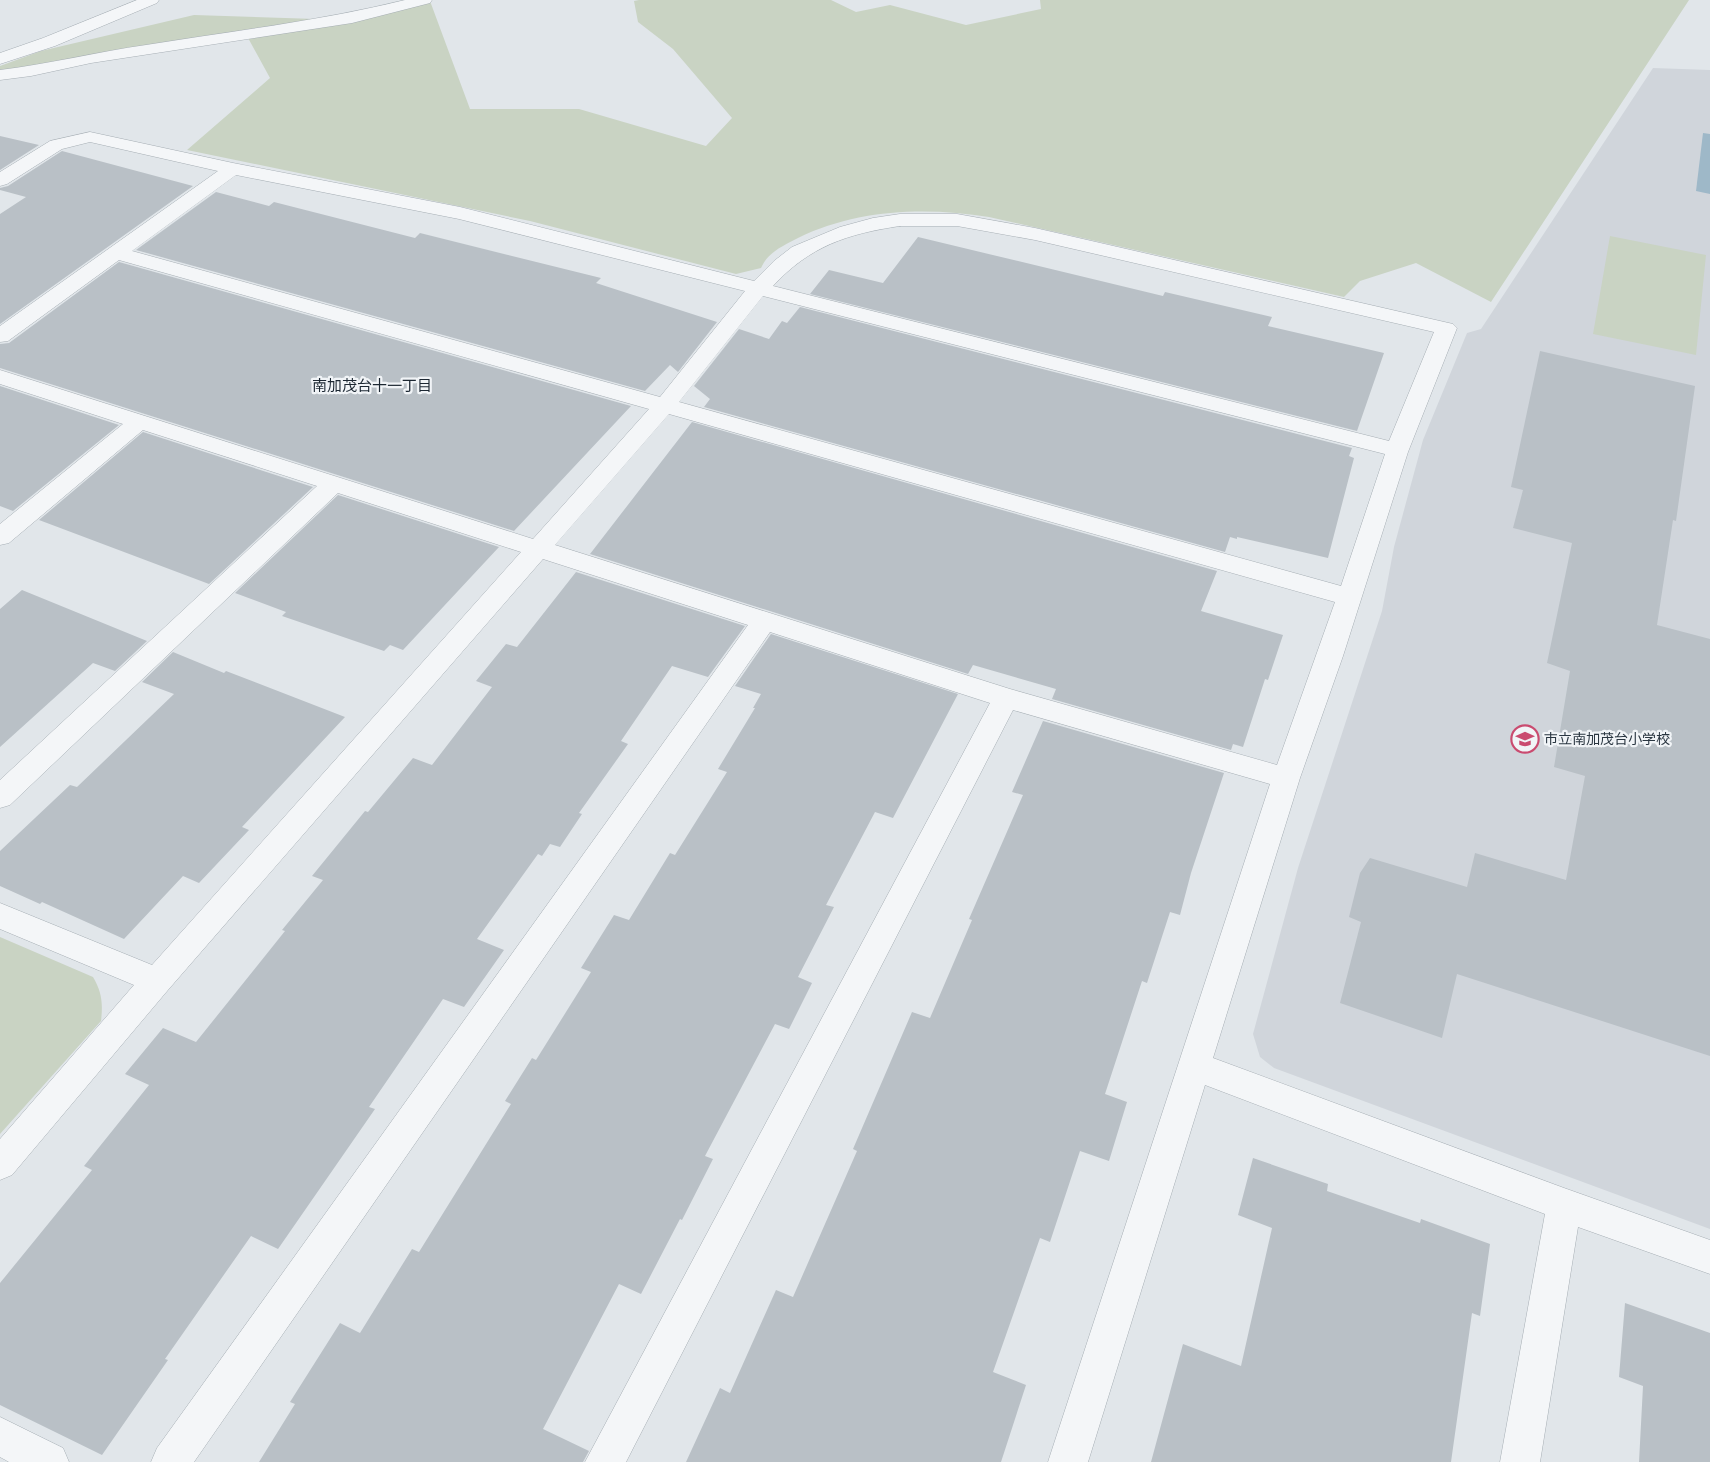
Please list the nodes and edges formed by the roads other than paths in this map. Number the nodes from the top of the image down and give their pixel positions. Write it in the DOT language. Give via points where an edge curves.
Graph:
graph roads {
  1 [pos="151,0"];
  2 [pos="424,0"];
  3 [pos="0,59"];
  4 [pos="0,75"];
  5 [pos="233,169"];
  6 [pos="0,180"];
  7 [pos="117,254"];
  8 [pos="758,289"];
  9 [pos="0,336"];
  10 [pos="0,378"];
  11 [pos="665,405"];
  12 [pos="140,422"];
  13 [pos="1398,450"];
  14 [pos="333,484"];
  15 [pos="0,537"];
  16 [pos="540,550"];
  17 [pos="1350,597"];
  18 [pos="764,621"];
  19 [pos="1006,698"];
  20 [pos="1286,778"];
  21 [pos="0,797"];
  22 [pos="0,916"];
  23 [pos="157,981"];
  24 [pos="1194,1066"];
  25 [pos="0,1164"];
  26 [pos="1564,1205"];
  27 [pos="1710,1258"];
  28 [pos="0,1436"];
  29 [pos="49,1462"];
  30 [pos="170,1462"];
  31 [pos="605,1462"];
  32 [pos="1068,1462"];
  33 [pos="1520,1462"];
  1 -- 3 [label="street"];
  2 -- 4 [label="street" via="352,18"];
  5 -- 6 [label="street" via="90,137 56,146"];
  5 -- 7 [label="street"];
  5 -- 8 [label="street" via="460,213"];
  7 -- 9 [label="street"];
  7 -- 11 [label="street"];
  8 -- 11 [label="street"];
  8 -- 13 [label="street"];
  8 -- 13 [label="street" via="799,252 847,231 900,220 957,220 1035,234 1446,328"];
  10 -- 12 [label="street"];
  11 -- 16 [label="street"];
  11 -- 17 [label="street"];
  12 -- 14 [label="street"];
  12 -- 15 [label="street"];
  13 -- 17 [label="street"];
  14 -- 16 [label="street"];
  14 -- 21 [label="street"];
  16 -- 18 [label="street"];
  16 -- 23 [label="street"];
  17 -- 20 [label="street"];
  18 -- 19 [label="street"];
  18 -- 30 [label="street"];
  19 -- 20 [label="street"];
  19 -- 31 [label="street"];
  20 -- 24 [label="street"];
  22 -- 23 [label="street"];
  23 -- 25 [label="street"];
  24 -- 26 [label="street"];
  24 -- 32 [label="street"];
  26 -- 27 [label="street"];
  26 -- 33 [label="street"];
  28 -- 29 [label="street"];
}
